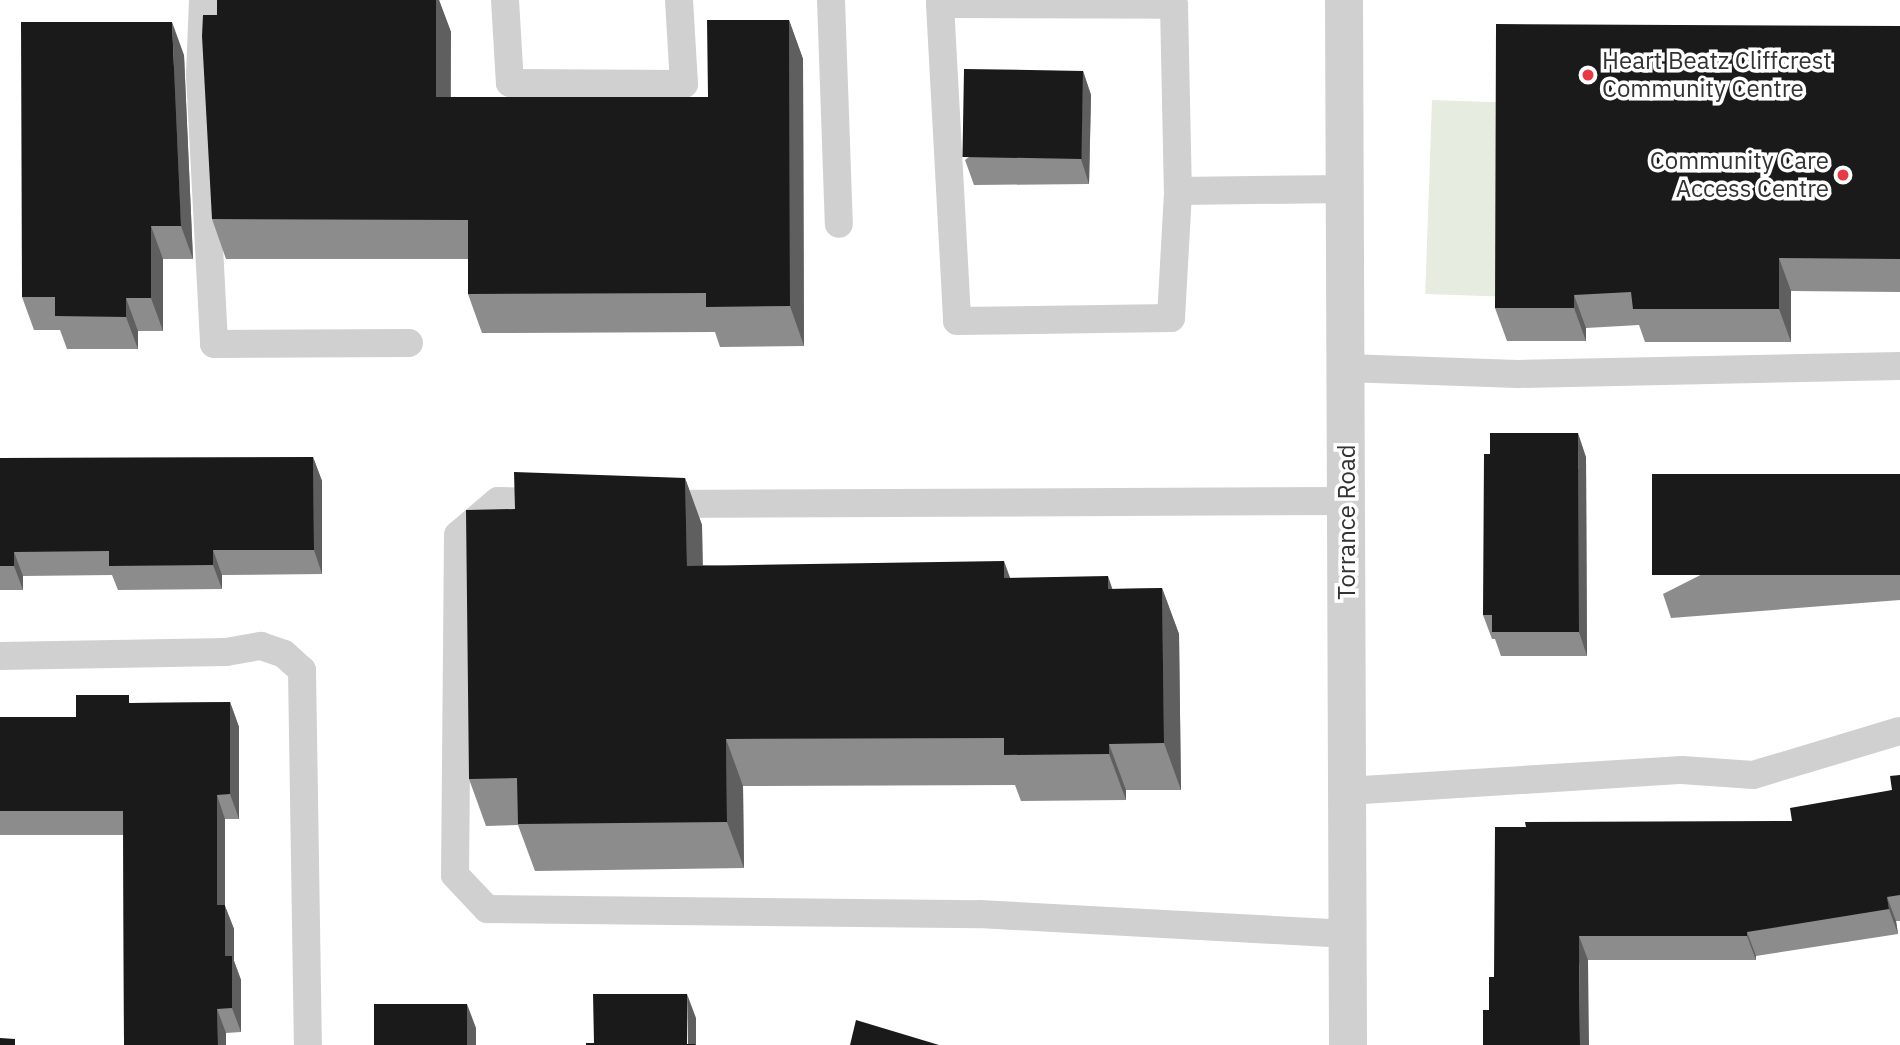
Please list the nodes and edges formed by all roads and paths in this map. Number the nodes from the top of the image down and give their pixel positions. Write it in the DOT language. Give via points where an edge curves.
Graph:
graph roads {
  1 [pos="203,0"];
  2 [pos="505,0"];
  3 [pos="679,0"];
  4 [pos="831,0"];
  5 [pos="1344,0"];
  6 [pos="940,2"];
  7 [pos="1345,189"];
  8 [pos="1178,191"];
  9 [pos="839,224"];
  10 [pos="409,343"];
  11 [pos="1900,366"];
  12 [pos="1346,368"];
  13 [pos="1348,501"];
  14 [pos="579,502"];
  15 [pos="632,503"];
  16 [pos="0,656"];
  17 [pos="1900,731"];
  18 [pos="1347,791"];
  19 [pos="1348,933"];
  20 [pos="308,1045"];
  21 [pos="1348,1045"];
  1 -- 10 [label="lane" via="200,75 214,344"];
  2 -- 3 [label="lane" via="510,83 684,84"];
  4 -- 9 [label="lane"];
  5 -- 7 [label="street, Torrance Road"];
  6 -- 8 [label="lane" via="1174,5"];
  6 -- 8 [label="lane" via="957,321 1171,318"];
  7 -- 8 [label="lane"];
  7 -- 12 [label="street, Torrance Road"];
  11 -- 12 [label="lane" via="1518,374"];
  12 -- 13 [label="street, Torrance Road"];
  13 -- 15 [label="lane"];
  13 -- 18 [label="street, Torrance Road"];
  14 -- 19 [label="lane" via="498,501 458,536 455,875 487,909 979,914"];
  16 -- 20 [label="lane" via="226,652 261,646 284,654 302,670"];
  17 -- 18 [label="lane" via="1753,775 1682,769"];
  18 -- 19 [label="street, Torrance Road"];
  19 -- 21 [label="street, Torrance Road"];
}
